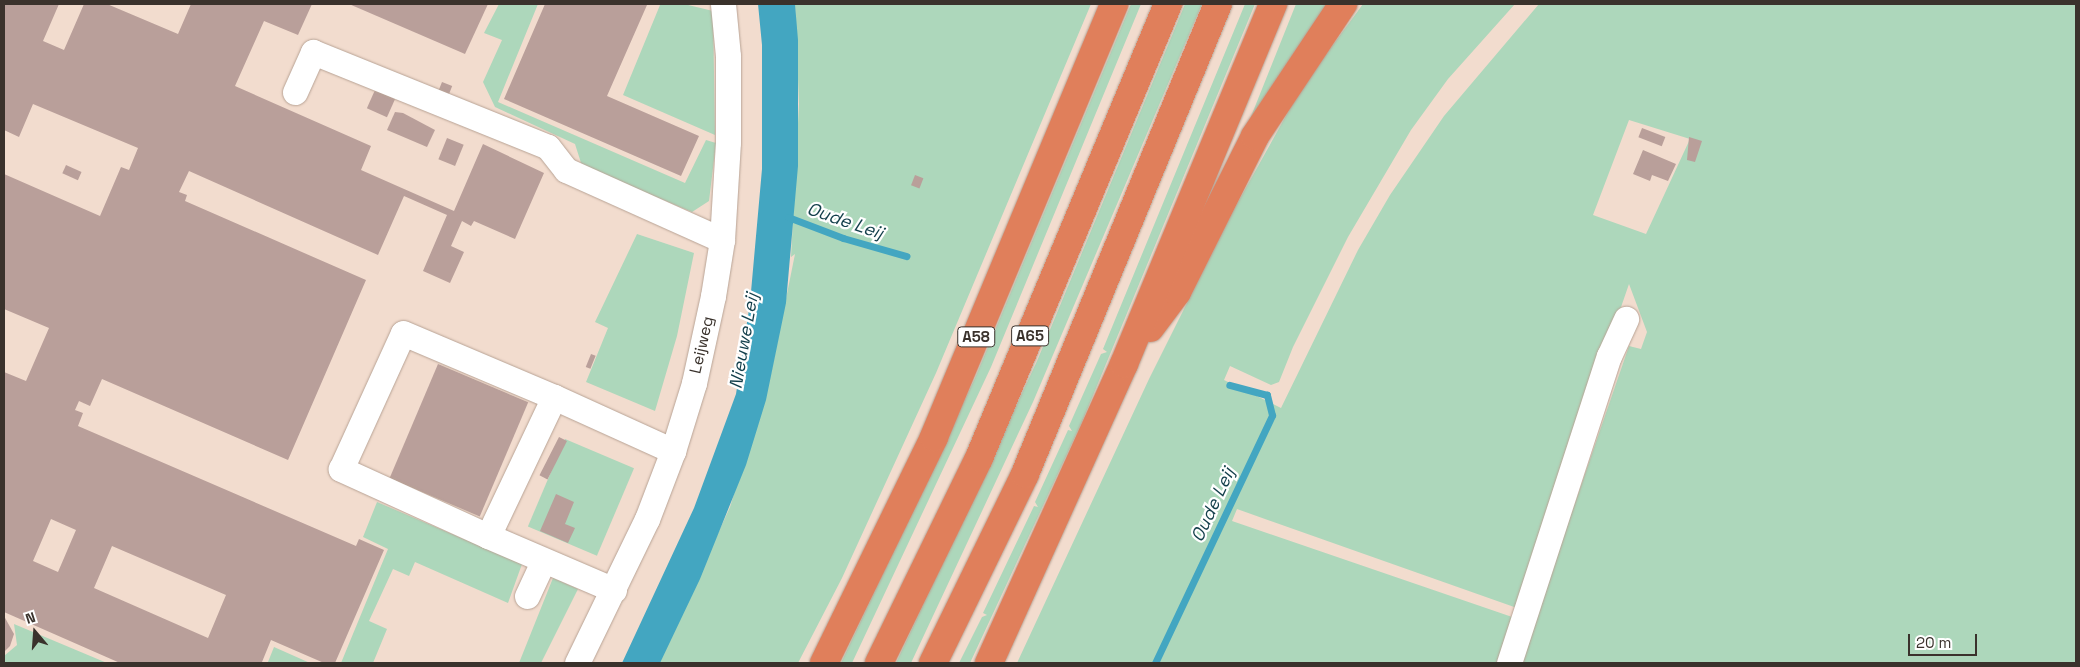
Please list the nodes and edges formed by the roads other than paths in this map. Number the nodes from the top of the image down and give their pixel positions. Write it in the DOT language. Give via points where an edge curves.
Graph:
graph roads {
  1 [pos="723,4"];
  2 [pos="1114,4"];
  3 [pos="1168,4"];
  4 [pos="1218,4"];
  5 [pos="1273,4"];
  6 [pos="1343,4"];
  7 [pos="295,92"];
  8 [pos="722,240"];
  9 [pos="1626,319"];
  10 [pos="1124,364"];
  11 [pos="554,397"];
  12 [pos="673,451"];
  13 [pos="488,536"];
  14 [pos="543,561"];
  15 [pos="614,590"];
  16 [pos="527,596"];
  17 [pos="577,663"];
  18 [pos="824,663"];
  19 [pos="879,663"];
  20 [pos="932,663"];
  21 [pos="989,663"];
  22 [pos="1509,663"];
  1 -- 8 [label="street, Leijweg" via="729,101"];
  2 -- 18 [label="highway, A58" via="934,438"];
  3 -- 19 [label="highway, A65" via="979,458"];
  4 -- 20 [label="highway" via="1025,474"];
  5 -- 10 [label="highway"];
  6 -- 10 [label="highway" via="1255,136 1177,292"];
  7 -- 8 [label="street" via="313,52 548,147 566,170"];
  8 -- 12 [label="street, Leijweg" via="694,383"];
  9 -- 22 [label="street" via="1609,356"];
  10 -- 21 [label="highway"];
  11 -- 12 [label="street"];
  11 -- 13 [label="street"];
  11 -- 13 [label="street" via="403,333 341,469"];
  12 -- 15 [label="street, Leijweg"];
  13 -- 14 [label="street"];
  14 -- 15 [label="street"];
  14 -- 16 [label="street"];
  15 -- 17 [label="street, Leijweg"];
}
